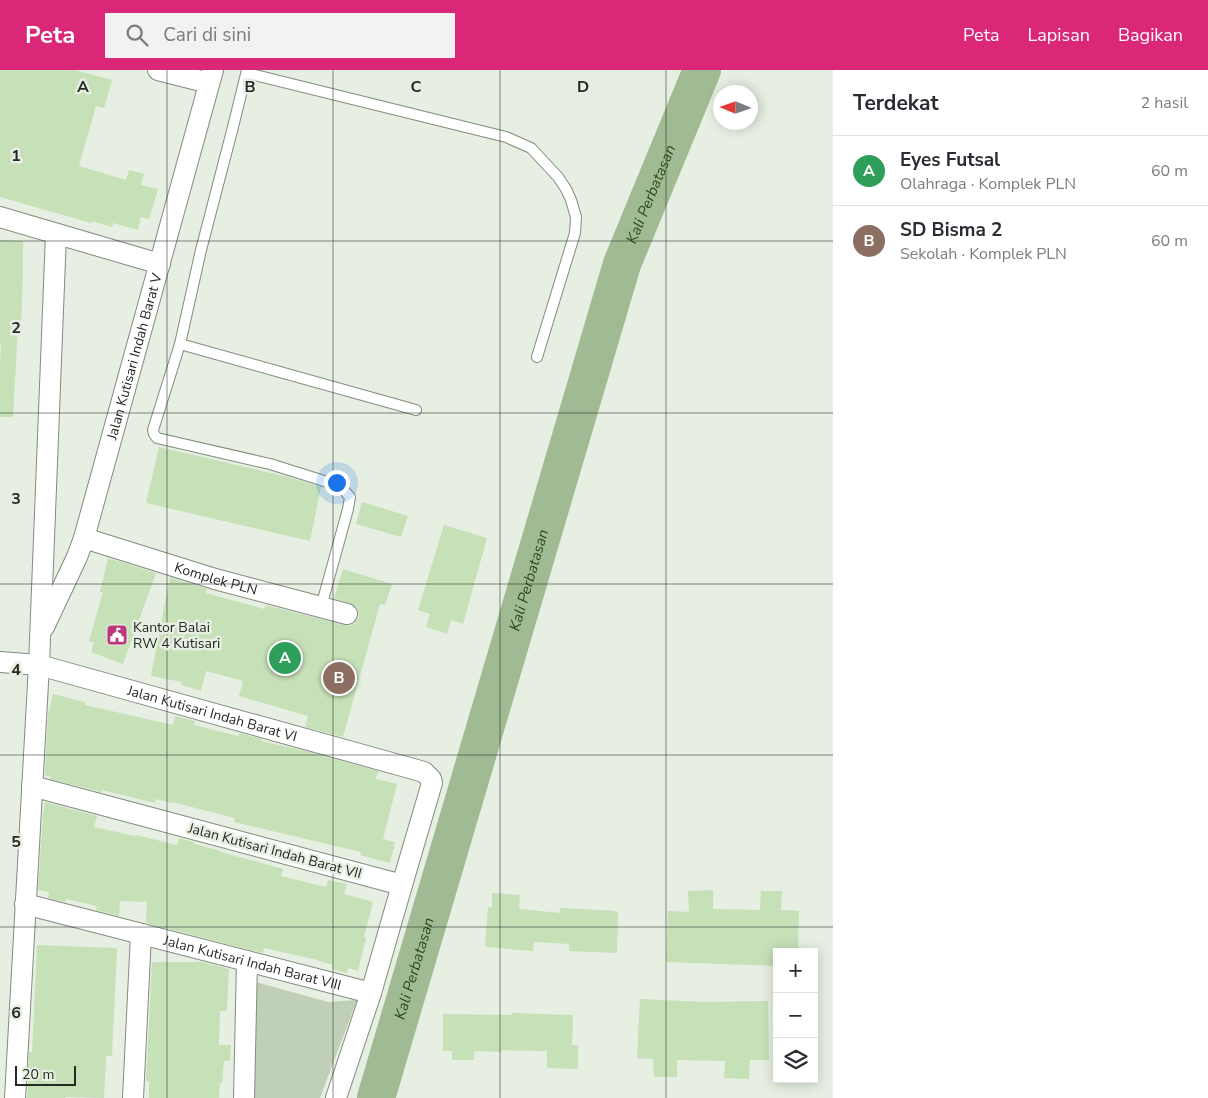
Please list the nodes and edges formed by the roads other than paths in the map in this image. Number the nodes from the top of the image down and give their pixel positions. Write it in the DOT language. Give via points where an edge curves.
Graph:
graph roads {
  1 [pos="158,70"];
  2 [pos="247,72"];
  3 [pos="211,77"];
  4 [pos="0,217"];
  5 [pos="56,234"];
  6 [pos="160,264"];
  7 [pos="180,344"];
  8 [pos="537,357"];
  9 [pos="416,410"];
  10 [pos="84,538"];
  11 [pos="320,607"];
  12 [pos="347,614"];
  13 [pos="40,636"];
  14 [pos="0,662"];
  15 [pos="38,665"];
  16 [pos="32,786"];
  17 [pos="402,885"];
  18 [pos="25,904"];
  19 [pos="141,934"];
  20 [pos="246,961"];
  21 [pos="371,993"];
  22 [pos="15,1098"];
  23 [pos="133,1098"];
  24 [pos="244,1098"];
  25 [pos="336,1098"];
  1 -- 3 [label="street"];
  2 -- 7 [label="lane"];
  2 -- 8 [label="lane" via="506,137 531,148 566,189 572,200 576,223"];
  3 -- 6 [label="street, Jalan Kutisari Indah Barat V"];
  4 -- 5 [label="street"];
  5 -- 6 [label="street"];
  5 -- 13 [label="street, Jalan Kutisari Indah Barat V"];
  6 -- 10 [label="street, Jalan Kutisari Indah Barat V"];
  7 -- 9 [label="lane"];
  7 -- 11 [label="lane" via="154,426 157,438 270,464 341,487 350,497"];
  10 -- 11 [label="street, Komplek PLN" via="215,579"];
  10 -- 13 [label="street, Jalan Kutisari Indah Barat V"];
  11 -- 12 [label="street, Komplek PLN"];
  13 -- 15 [label="street, Jalan Kutisari Indah Barat V"];
  14 -- 15 [label="street, Jalan Kutisari Indah Barat VI"];
  15 -- 16 [label="street, Jalan Kutisari Indah Barat V"];
  15 -- 17 [label="street, Jalan Kutisari Indah Barat VI" via="424,772 431,778 432,787"];
  16 -- 17 [label="street, Jalan Kutisari Indah Barat VII"];
  16 -- 18 [label="street, Jalan Kutisari Indah Barat V"];
  17 -- 21 [label="street"];
  18 -- 19 [label="street, Jalan Kutisari Indah Barat VIII"];
  18 -- 22 [label="street, Jalan Kutisari Indah Barat V"];
  19 -- 20 [label="street, Jalan Kutisari Indah Barat VIII"];
  19 -- 23 [label="street"];
  20 -- 21 [label="street, Jalan Kutisari Indah Barat VIII"];
  20 -- 24 [label="street"];
  21 -- 25 [label="street"];
}
